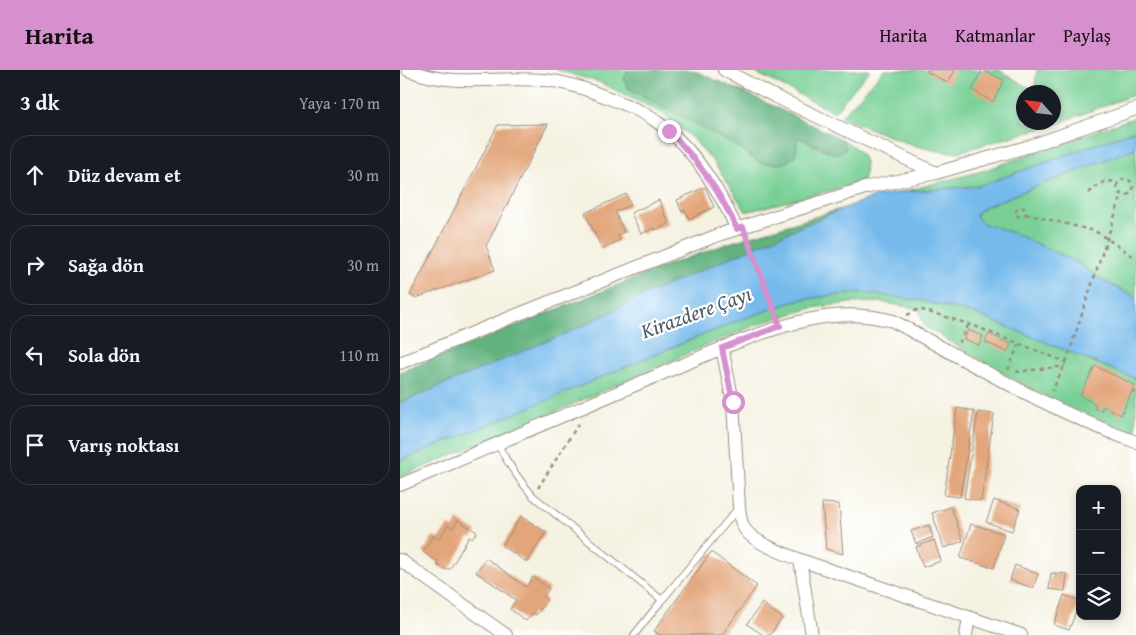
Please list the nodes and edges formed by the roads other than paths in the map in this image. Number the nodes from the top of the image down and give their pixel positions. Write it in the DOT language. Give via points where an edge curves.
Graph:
graph roads {
  1 [pos="408,70"];
  2 [pos="724,70"];
  3 [pos="1136,109"];
  4 [pos="936,173"];
  5 [pos="740,228"];
  6 [pos="722,348"];
  7 [pos="400,363"];
  8 [pos="1136,442"];
  9 [pos="498,445"];
  10 [pos="400,485"];
  11 [pos="739,507"];
  12 [pos="400,560"];
  13 [pos="800,560"];
  14 [pos="662,600"];
  15 [pos="969,618"];
  16 [pos="502,634"];
  17 [pos="634,635"];
  18 [pos="812,635"];
  19 [pos="966,635"];
  20 [pos="1021,635"];
  1 -- 5 [label="street" via="454,81 543,80 570,85 634,108 654,119 686,148"];
  2 -- 4 [label="street"];
  3 -- 4 [label="street" via="1030,146"];
  4 -- 5 [label="street" via="868,187"];
  5 -- 7 [label="street"];
  6 -- 8 [label="street" via="780,326 818,318 858,314 876,316 893,321 1046,404"];
  6 -- 9 [label="street"];
  6 -- 11 [label="street" via="733,402"];
  9 -- 10 [label="street"];
  9 -- 14 [label="lane" via="508,464 533,496"];
  11 -- 13 [label="street" via="742,526 751,536"];
  11 -- 14 [label="lane"];
  12 -- 16 [label="street"];
  13 -- 15 [label="street"];
  13 -- 18 [label="street"];
  14 -- 17 [label="lane"];
  15 -- 19 [label="street"];
  15 -- 20 [label="street"];
}
